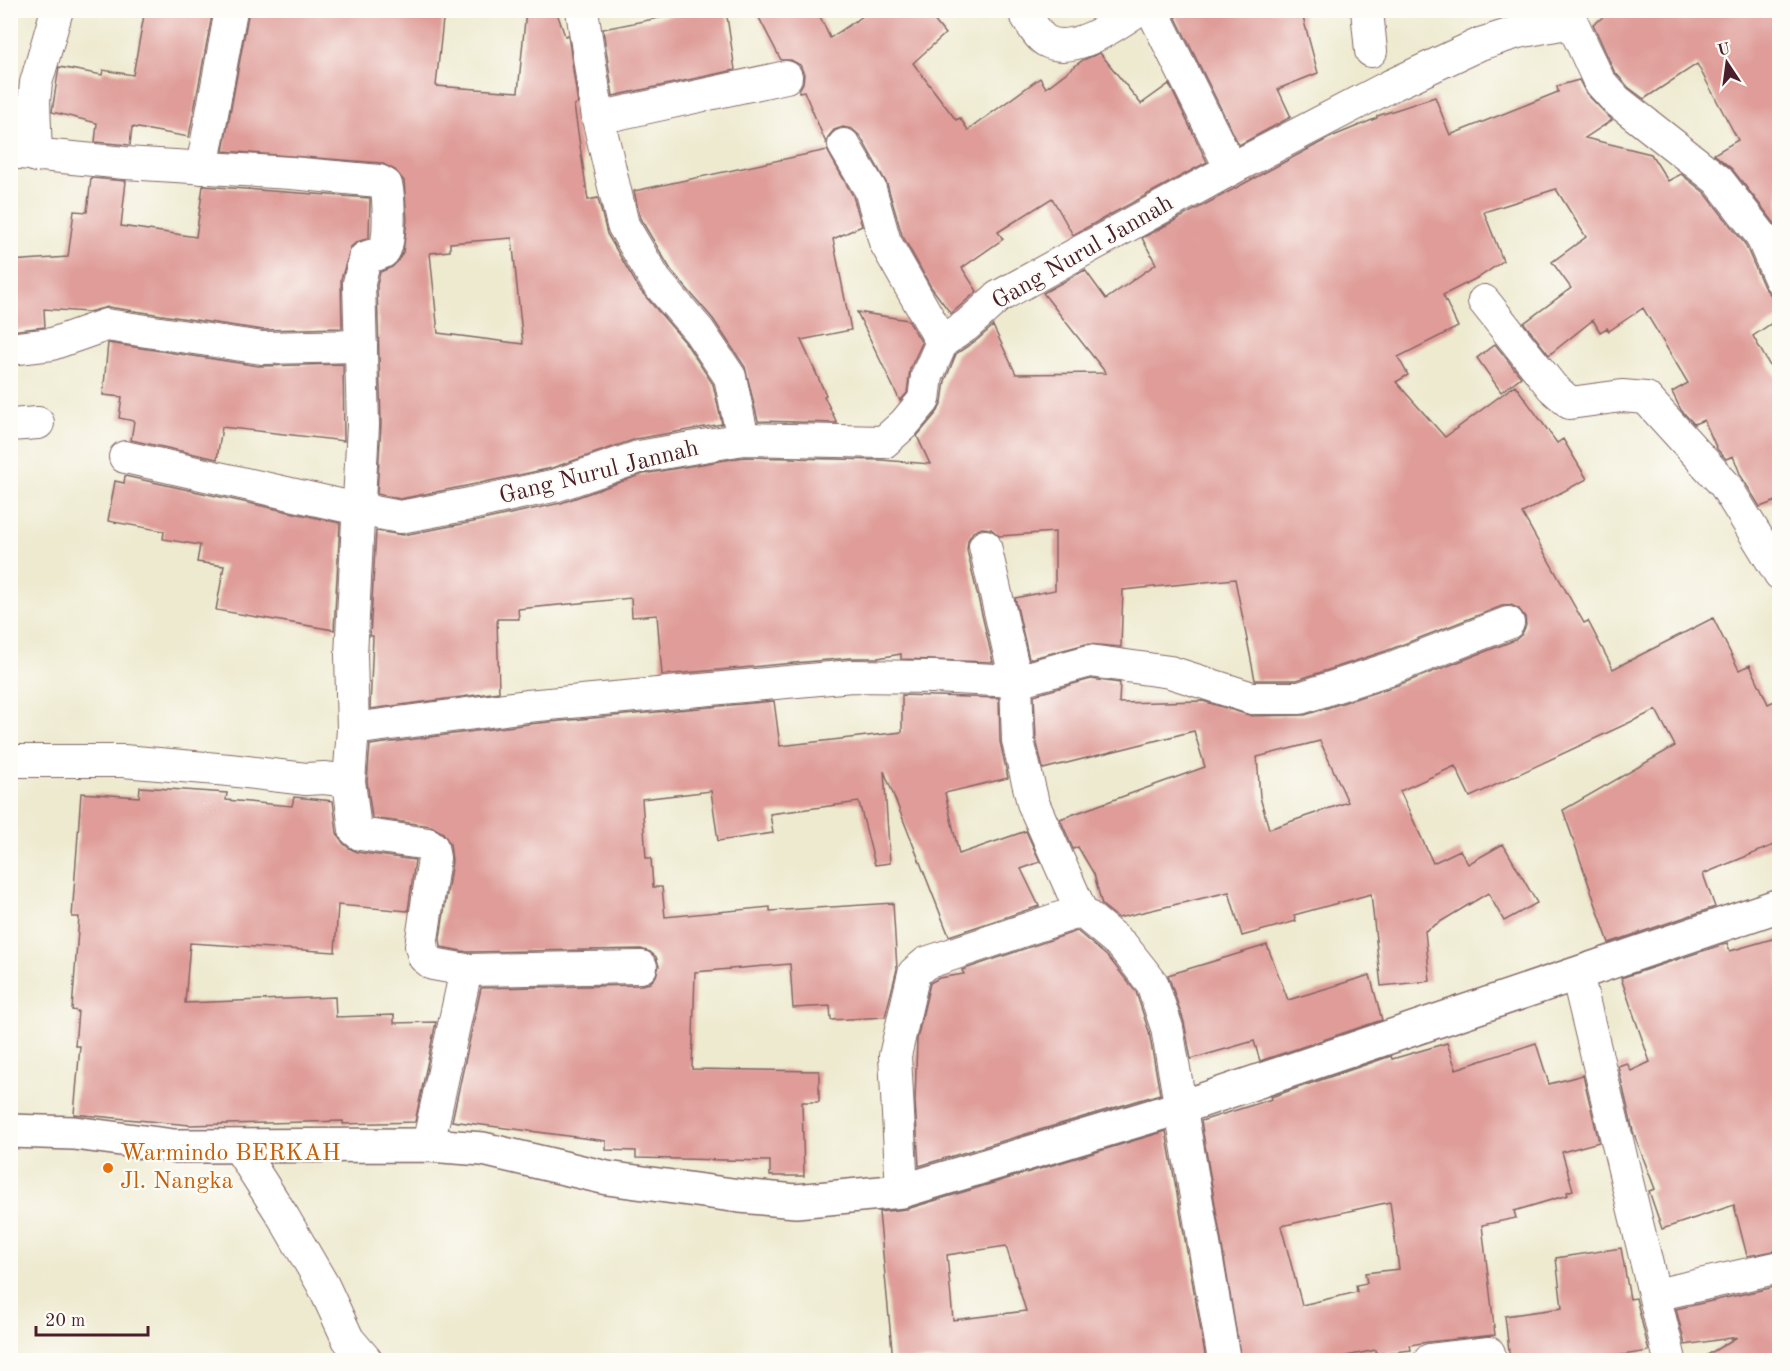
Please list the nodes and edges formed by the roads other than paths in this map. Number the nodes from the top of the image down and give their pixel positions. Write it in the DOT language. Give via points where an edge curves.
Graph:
graph roads {
  1 [pos="57,10"];
  2 [pos="231,10"];
  3 [pos="582,10"];
  4 [pos="1023,10"];
  5 [pos="1138,10"];
  6 [pos="1152,10"];
  7 [pos="1367,10"];
  8 [pos="1573,16"];
  9 [pos="1371,51"];
  10 [pos="786,77"];
  11 [pos="598,118"];
  12 [pos="844,145"];
  13 [pos="23,154"];
  14 [pos="202,168"];
  15 [pos="1231,170"];
  16 [pos="1779,279"];
  17 [pos="1484,301"];
  18 [pos="942,342"];
  19 [pos="362,346"];
  20 [pos="10,349"];
  21 [pos="743,439"];
  22 [pos="125,458"];
  23 [pos="358,509"];
  24 [pos="985,546"];
  25 [pos="1779,574"];
  26 [pos="1508,623"];
  27 [pos="1016,681"];
  28 [pos="353,729"];
  29 [pos="10,761"];
  30 [pos="349,781"];
  31 [pos="1779,905"];
  32 [pos="1081,911"];
  33 [pos="641,967"];
  34 [pos="466,970"];
  35 [pos="1577,974"];
  36 [pos="1182,1107"];
  37 [pos="10,1131"];
  38 [pos="428,1145"];
  39 [pos="238,1146"];
  40 [pos="902,1191"];
  41 [pos="1779,1267"];
  42 [pos="1655,1295"];
  43 [pos="1489,1353"];
  44 [pos="366,1360"];
  45 [pos="1224,1360"];
  46 [pos="1430,1360"];
  47 [pos="1670,1360"];
  1 -- 13 [label="street" via="36,83"];
  2 -- 14 [label="street"];
  3 -- 11 [label="street"];
  4 -- 5 [label="street" via="1045,40 1057,44 1096,37"];
  6 -- 15 [label="street"];
  7 -- 9 [label="street"];
  8 -- 15 [label="street, Gang Nurul Jannah" via="1480,44 1390,86"];
  8 -- 16 [label="street, Gang Nurul Jannah" via="1599,81 1616,100 1718,180 1761,235"];
  10 -- 11 [label="street"];
  11 -- 21 [label="street" via="623,225 656,281 699,331 730,377"];
  12 -- 18 [label="street" via="870,189 885,242"];
  13 -- 14 [label="street"];
  14 -- 19 [label="street" via="379,181 386,185 386,249 365,258 359,283"];
  15 -- 18 [label="street, Gang Nurul Jannah" via="998,297"];
  17 -- 25 [label="street" via="1552,387 1570,403 1622,396 1646,398 1725,485"];
  18 -- 21 [label="street, Gang Nurul Jannah" via="927,376 924,400 884,442"];
  19 -- 20 [label="street" via="262,348 106,325 52,344"];
  19 -- 23 [label="street"];
  21 -- 23 [label="street, Gang Nurul Jannah" via="639,457 557,485 400,517"];
  22 -- 23 [label="street, Gang Nurul Jannah"];
  23 -- 28 [label="street" via="351,655"];
  24 -- 27 [label="street"];
  26 -- 27 [label="street" via="1300,698 1252,698 1170,672 1090,661"];
  27 -- 28 [label="street" via="852,676 527,706"];
  27 -- 32 [label="street" via="1018,741 1033,803"];
  28 -- 30 [label="street"];
  29 -- 30 [label="street" via="123,761"];
  30 -- 34 [label="street" via="357,832 432,847 434,858 422,952 433,964"];
  31 -- 35 [label="street"];
  32 -- 36 [label="street" via="1122,945 1152,983 1167,1028"];
  32 -- 40 [label="street" via="926,963 914,973 895,1056"];
  33 -- 34 [label="street"];
  34 -- 38 [label="street"];
  35 -- 36 [label="street"];
  35 -- 42 [label="street"];
  36 -- 40 [label="street"];
  36 -- 45 [label="street"];
  37 -- 39 [label="street" via="74,1133 174,1146"];
  38 -- 39 [label="street"];
  38 -- 40 [label="street" via="483,1149 607,1178 740,1196 796,1201"];
  39 -- 44 [label="street" via="323,1285 348,1339"];
  41 -- 42 [label="street"];
  42 -- 47 [label="street"];
  43 -- 46 [label="street"];
}
